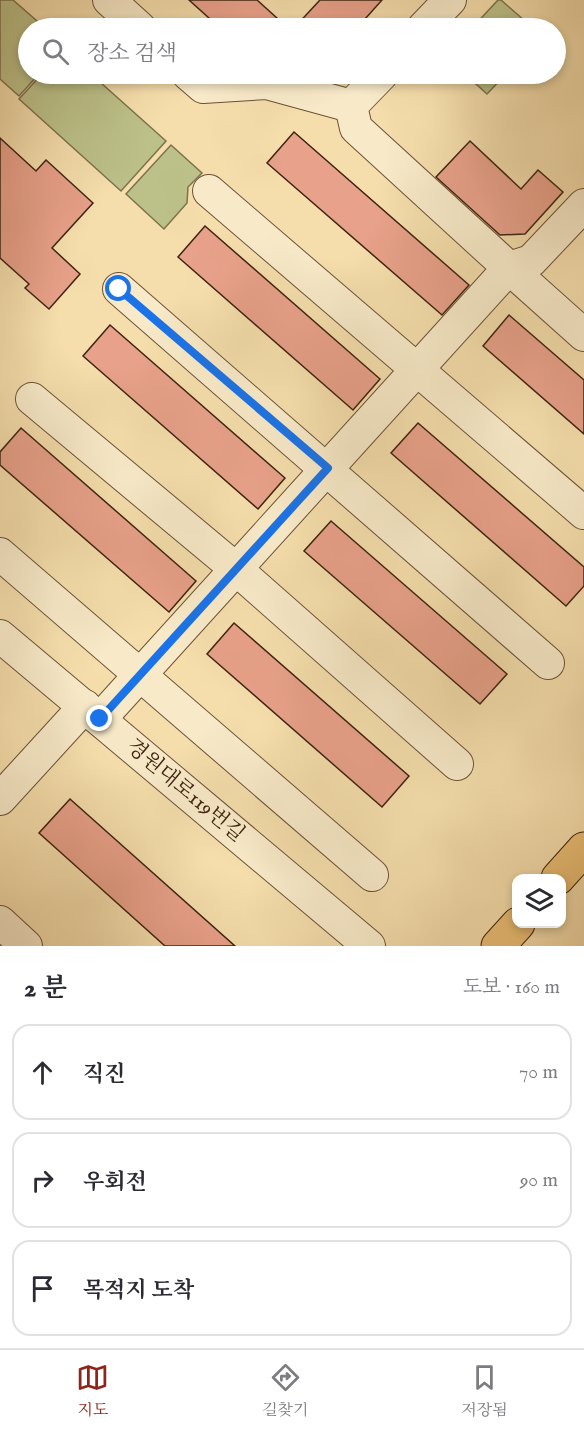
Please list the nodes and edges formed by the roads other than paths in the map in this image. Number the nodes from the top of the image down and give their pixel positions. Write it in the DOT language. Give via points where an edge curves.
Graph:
graph roads {
  1 [pos="109,0"];
  2 [pos="450,0"];
  3 [pos="129,18"];
  4 [pos="433,18"];
  5 [pos="200,84"];
  6 [pos="251,84"];
  7 [pos="271,84"];
  8 [pos="372,84"];
  9 [pos="351,106"];
  10 [pos="209,191"];
  11 [pos="584,205"];
  12 [pos="509,268"];
  13 [pos="119,289"];
  14 [pos="584,335"];
  15 [pos="417,370"];
  16 [pos="32,399"];
  17 [pos="328,468"];
  18 [pos="584,513"];
  19 [pos="0,554"];
  20 [pos="236,569"];
  21 [pos="0,636"];
  22 [pos="548,663"];
  23 [pos="141,674"];
  24 [pos="93,713"];
  25 [pos="458,764"];
  26 [pos="0,799"];
  27 [pos="584,849"];
  28 [pos="562,874"];
  29 [pos="372,875"];
  30 [pos="0,922"];
  31 [pos="514,928"];
  32 [pos="26,946"];
  33 [pos="369,946"];
  34 [pos="498,946"];
  1 -- 3 [label="street"];
  2 -- 4 [label="street"];
  5 -- 6 [label="street"];
  7 -- 9 [label="street"];
  8 -- 9 [label="street"];
  9 -- 12 [label="street" via="356,128"];
  10 -- 15 [label="street"];
  11 -- 12 [label="street" via="531,261"];
  12 -- 14 [label="street"];
  12 -- 15 [label="street"];
  13 -- 17 [label="street"];
  15 -- 17 [label="street"];
  15 -- 18 [label="street"];
  16 -- 20 [label="street"];
  17 -- 20 [label="street"];
  17 -- 22 [label="street"];
  19 -- 23 [label="street"];
  20 -- 23 [label="street"];
  20 -- 25 [label="street"];
  21 -- 24 [label="street, 경원대로119번길"];
  23 -- 24 [label="street"];
  23 -- 29 [label="street"];
  24 -- 26 [label="street"];
  24 -- 33 [label="street, 경원대로119번길"];
  27 -- 28 [label="main road"];
  30 -- 32 [label="street"];
  31 -- 34 [label="main road"];
}
